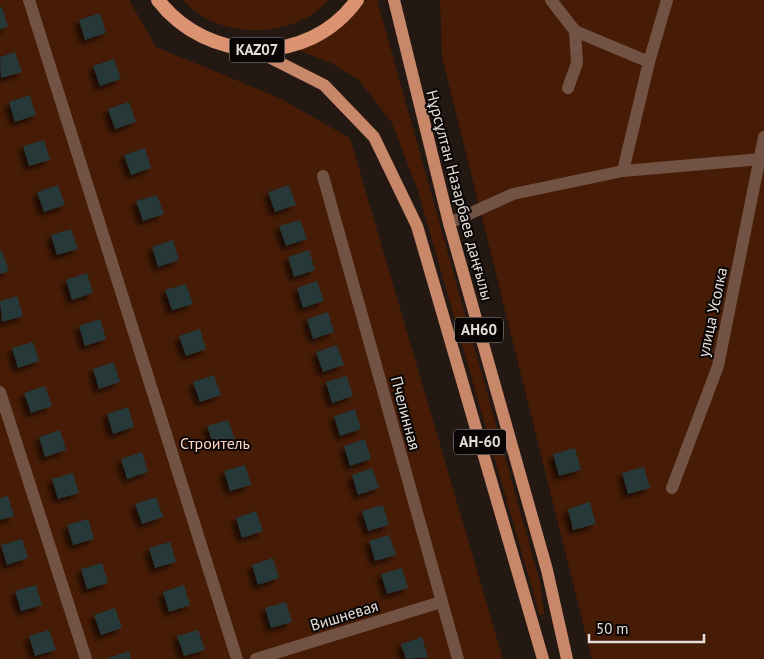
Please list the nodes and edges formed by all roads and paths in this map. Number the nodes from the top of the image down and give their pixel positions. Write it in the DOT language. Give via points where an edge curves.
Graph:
graph roads {
  1 [pos="29,0"];
  2 [pos="158,0"];
  3 [pos="357,0"];
  4 [pos="394,0"];
  5 [pos="667,0"];
  6 [pos="551,2"];
  7 [pos="575,31"];
  8 [pos="255,50"];
  9 [pos="649,62"];
  10 [pos="568,88"];
  11 [pos="764,138"];
  12 [pos="761,159"];
  13 [pos="623,171"];
  14 [pos="323,176"];
  15 [pos="449,224"];
  16 [pos="0,392"];
  17 [pos="672,488"];
  18 [pos="441,602"];
  19 [pos="86,659"];
  20 [pos="237,659"];
  21 [pos="256,659"];
  22 [pos="458,659"];
  23 [pos="543,659"];
  24 [pos="567,659"];
  1 -- 20 [label="street"];
  2 -- 8 [label="highway, KAZ07" via="171,17 206,40"];
  3 -- 8 [label="highway, KAZ07" via="348,13 318,35 284,48"];
  4 -- 15 [label="main road, Нұрсұлтан Назарбаев даңғылы / АН60"];
  5 -- 9 [label="street"];
  6 -- 7 [label="street"];
  7 -- 9 [label="street"];
  7 -- 10 [label="street" via="577,62"];
  8 -- 23 [label="main road, АН-60" via="324,85 374,137 416,226"];
  9 -- 13 [label="street"];
  11 -- 12 [label="street, улица Усолка"];
  12 -- 13 [label="street"];
  12 -- 17 [label="street, улица Усолка" via="718,366"];
  13 -- 15 [label="street" via="513,194"];
  14 -- 18 [label="street, Пчелинная"];
  15 -- 24 [label="main road, Нұрсұлтан Назарбаев даңғылы / АН60" via="546,570"];
  16 -- 19 [label="street"];
  18 -- 21 [label="street, Вишневая"];
  18 -- 22 [label="street, Пчелинная"];
}
